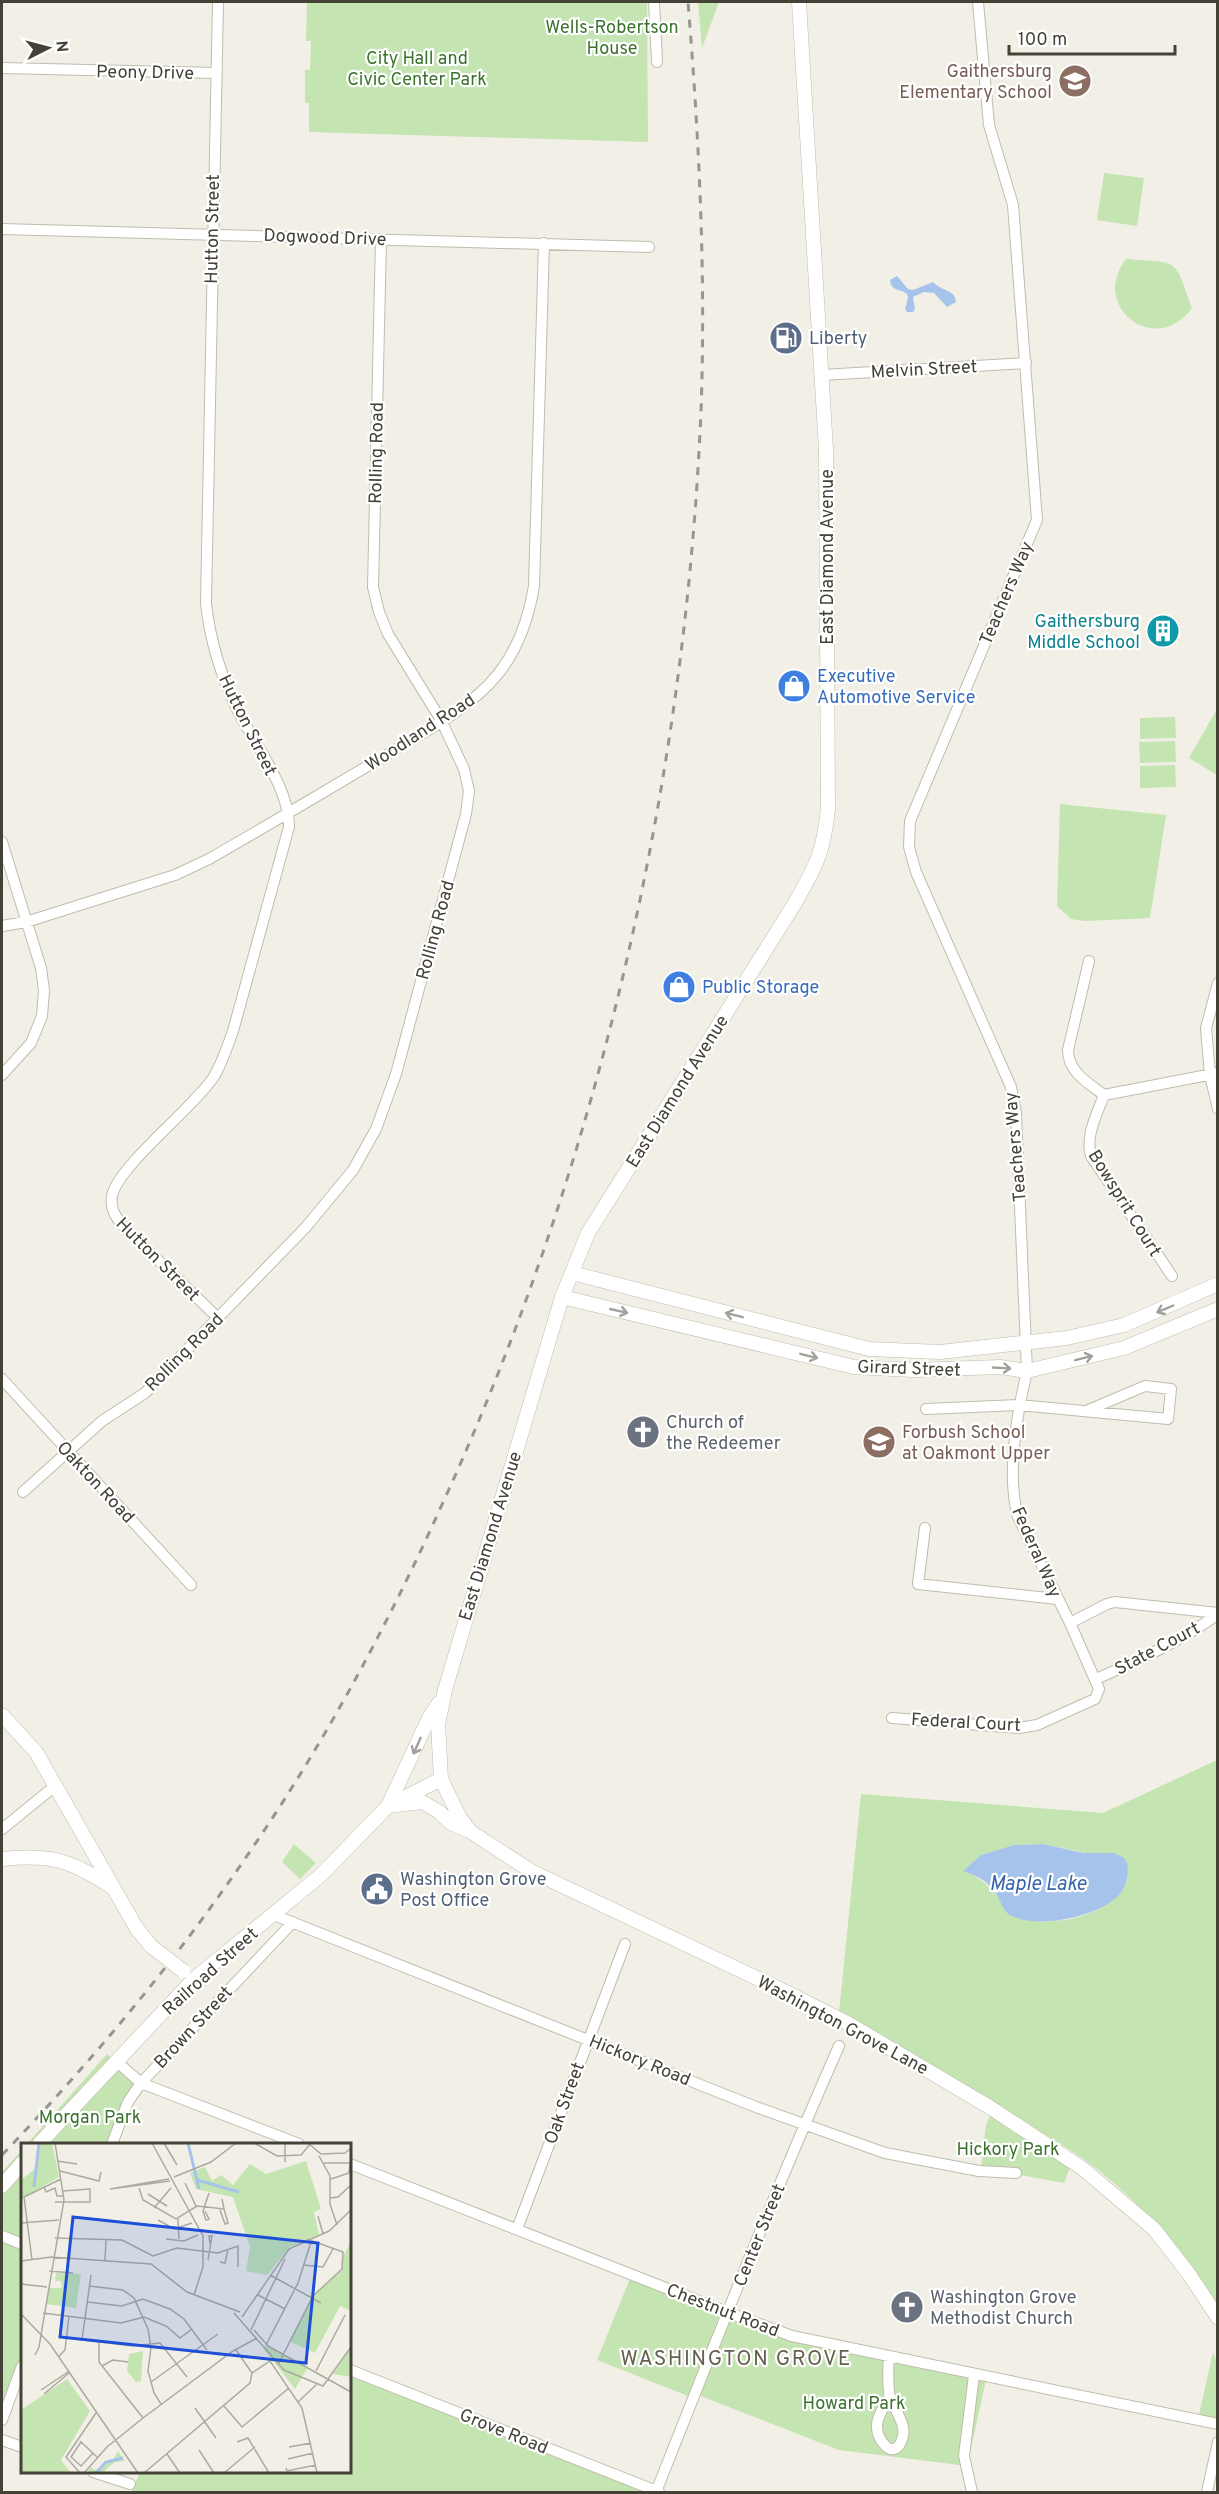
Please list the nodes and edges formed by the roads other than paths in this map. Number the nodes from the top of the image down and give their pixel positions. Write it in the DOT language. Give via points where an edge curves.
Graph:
graph roads {
  1 [pos="218,2"];
  2 [pos="654,2"];
  3 [pos="799,2"];
  4 [pos="978,2"];
  5 [pos="657,62"];
  6 [pos="2,68"];
  7 [pos="216,73"];
  8 [pos="2,229"];
  9 [pos="212,234"];
  10 [pos="381,239"];
  11 [pos="544,243"];
  12 [pos="649,247"];
  13 [pos="1026,363"];
  14 [pos="822,375"];
  15 [pos="441,720"];
  16 [pos="289,813"];
  17 [pos="2,842"];
  18 [pos="26,922"];
  19 [pos="2,926"];
  20 [pos="1089,961"];
  21 [pos="1218,983"];
  22 [pos="1214,1074"];
  23 [pos="2,1075"];
  24 [pos="1104,1095"];
  25 [pos="1218,1109"];
  26 [pos="572,1273"];
  27 [pos="1172,1275"];
  28 [pos="1218,1284"];
  29 [pos="562,1297"];
  30 [pos="1218,1309"];
  31 [pos="218,1318"];
  32 [pos="1027,1343"];
  33 [pos="1027,1371"];
  34 [pos="2,1379"];
  35 [pos="1019,1406"];
  36 [pos="926,1409"];
  37 [pos="1086,1411"];
  38 [pos="67,1451"];
  39 [pos="22,1492"];
  40 [pos="925,1528"];
  41 [pos="191,1585"];
  42 [pos="1057,1599"];
  43 [pos="1218,1613"];
  44 [pos="1070,1623"];
  45 [pos="1097,1684"];
  46 [pos="444,1696"];
  47 [pos="2,1715"];
  48 [pos="892,1718"];
  49 [pos="440,1774"];
  50 [pos="55,1786"];
  51 [pos="390,1801"];
  52 [pos="2,1829"];
  53 [pos="471,1832"];
  54 [pos="2,1859"];
  55 [pos="116,1890"];
  56 [pos="274,1915"];
  57 [pos="293,1922"];
  58 [pos="625,1944"];
  59 [pos="188,1976"];
  60 [pos="588,2039"];
  61 [pos="839,2046"];
  62 [pos="116,2061"];
  63 [pos="141,2083"];
  64 [pos="804,2122"];
  65 [pos="41,2143"];
  66 [pos="113,2143"];
  67 [pos="295,2143"];
  68 [pos="21,2164"];
  69 [pos="351,2164"];
  70 [pos="1016,2173"];
  71 [pos="2,2186"];
  72 [pos="517,2229"];
  73 [pos="2,2236"];
  74 [pos="21,2244"];
  75 [pos="727,2312"];
  76 [pos="1218,2318"];
  77 [pos="889,2356"];
  78 [pos="21,2369"];
  79 [pos="351,2370"];
  80 [pos="974,2375"];
  81 [pos="890,2396"];
  82 [pos="2,2420"];
  83 [pos="1218,2424"];
  84 [pos="2,2439"];
  85 [pos="1218,2442"];
  86 [pos="21,2447"];
  87 [pos="96,2473"];
  88 [pos="130,2484"];
  89 [pos="657,2492"];
  90 [pos="972,2493"];
  91 [pos="1207,2493"];
  1 -- 7 [label="street, Hutton Street"];
  2 -- 5 [label="street"];
  3 -- 14 [label="street, East Diamond Avenue"];
  4 -- 13 [label="street, Teachers Way" via="989,125 1012,206"];
  6 -- 7 [label="street, Peony Drive"];
  7 -- 9 [label="street, Hutton Street"];
  8 -- 9 [label="street, Dogwood Drive"];
  9 -- 10 [label="street, Dogwood Drive"];
  9 -- 16 [label="street, Hutton Street" via="208,619 225,684"];
  10 -- 11 [label="street, Dogwood Drive"];
  10 -- 15 [label="street, Rolling Road" via="374,587 388,634"];
  11 -- 12 [label="street, Dogwood Drive"];
  11 -- 15 [label="street, Woodland Road" via="531,605 519,640 499,673 472,700"];
  13 -- 14 [label="street, Melvin Street"];
  13 -- 32 [label="street, Teachers Way" via="1037,520 910,821 909,847 916,872 1011,1087 1016,1113"];
  14 -- 26 [label="street, East Diamond Avenue" via="826,450 825,840 817,865 795,903 588,1233"];
  15 -- 16 [label="street, Woodland Road"];
  15 -- 31 [label="street, Rolling Road" via="464,769 469,790 466,814 396,1074 376,1129 352,1170 306,1227"];
  16 -- 18 [label="street, Woodland Road" via="175,875"];
  16 -- 31 [label="street, Hutton Street" via="283,850 223,1058 199,1095 122,1176 112,1193 114,1215 122,1225"];
  17 -- 18 [label="street"];
  18 -- 19 [label="street, Woodland Road"];
  18 -- 23 [label="street" via="41,968 42,1016 31,1043"];
  20 -- 24 [label="street" via="1068,1058 1076,1072"];
  21 -- 22 [label="street" via="1206,1028"];
  22 -- 24 [label="street"];
  22 -- 25 [label="street"];
  24 -- 27 [label="street, Bowsprit Court" via="1090,1136 1091,1156"];
  26 -- 29 [label="street, East Diamond Avenue"];
  32 -- 26 [label="street, Girard Street, one-way" via="940,1352 869,1349"];
  28 -- 32 [label="street, Girard Street, one-way" via="1124,1325"];
  29 -- 33 [label="street, Girard Street, one-way" via="854,1367 1000,1367"];
  29 -- 46 [label="street, East Diamond Avenue"];
  33 -- 30 [label="street, Girard Street, one-way" via="1124,1348"];
  31 -- 38 [label="street, Rolling Road" via="145,1393 102,1421"];
  32 -- 33 [label="street, Teachers Way"];
  33 -- 35 [label="street, Federal Way"];
  34 -- 38 [label="street, Oakton Road"];
  35 -- 36 [label="street"];
  35 -- 37 [label="street"];
  35 -- 42 [label="street, Federal Way" via="1013,1499"];
  37 -- 37 [label="street" via="1168,1419 1171,1389 1145,1386"];
  38 -- 39 [label="street, Rolling Road"];
  38 -- 41 [label="street, Oakton Road"];
  40 -- 42 [label="street" via="918,1584"];
  42 -- 44 [label="street, Federal Way"];
  43 -- 44 [label="street, State Court" via="1115,1602"];
  43 -- 45 [label="street, State Court"];
  44 -- 45 [label="street, Federal Way"];
  45 -- 48 [label="street, Federal Court" via="1095,1699 1037,1725 1019,1728"];
  46 -- 49 [label="street, East Diamond Avenue" via="438,1724"];
  46 -- 51 [label="street, one-way" via="429,1718"];
  47 -- 50 [label="street" via="36,1752"];
  49 -- 51 [label="street, Railroad Street"];
  49 -- 53 [label="street, Washington Grove Lane" via="460,1818"];
  50 -- 52 [label="street"];
  50 -- 55 [label="street"];
  51 -- 53 [label="street" via="422,1802"];
  51 -- 56 [label="street, Railroad Street" via="321,1875"];
  53 -- 76 [label="street, Washington Grove Lane" via="531,1872 849,2024 991,2108 1082,2168 1154,2229"];
  54 -- 55 [label="street" via="31,1856 80,1866"];
  55 -- 59 [label="street, bridge" via="137,1929"];
  56 -- 57 [label="street, Hickory Road"];
  56 -- 59 [label="street, Railroad Street"];
  57 -- 60 [label="street, Hickory Road"];
  57 -- 63 [label="street, Brown Street"];
  58 -- 60 [label="street, Oak Street"];
  59 -- 62 [label="street, Railroad Street"];
  60 -- 64 [label="street, Hickory Road" via="756,2107"];
  60 -- 72 [label="street, Oak Street"];
  61 -- 64 [label="street, Center Street"];
  62 -- 63 [label="street"];
  62 -- 65 [label="street, Railroad Street"];
  63 -- 66 [label="street, Brown Street"];
  63 -- 67 [label="street"];
  64 -- 70 [label="street, Hickory Road" via="885,2153 979,2171"];
  64 -- 75 [label="street, Center Street"];
  68 -- 71 [label="street"];
  69 -- 72 [label="street, Chestnut Road"];
  72 -- 75 [label="street, Chestnut Road"];
  73 -- 74 [label="street"];
  75 -- 77 [label="street, Chestnut Road" via="792,2336"];
  75 -- 89 [label="street, Center Street"];
  77 -- 80 [label="street, Chestnut Road"];
  77 -- 81 [label="street"];
  78 -- 82 [label="street"];
  79 -- 89 [label="street, Grove Road"];
  80 -- 83 [label="street, Chestnut Road"];
  80 -- 90 [label="street" via="964,2456"];
  84 -- 86 [label="street"];
  85 -- 91 [label="street"];
  87 -- 88 [label="street"];
}
